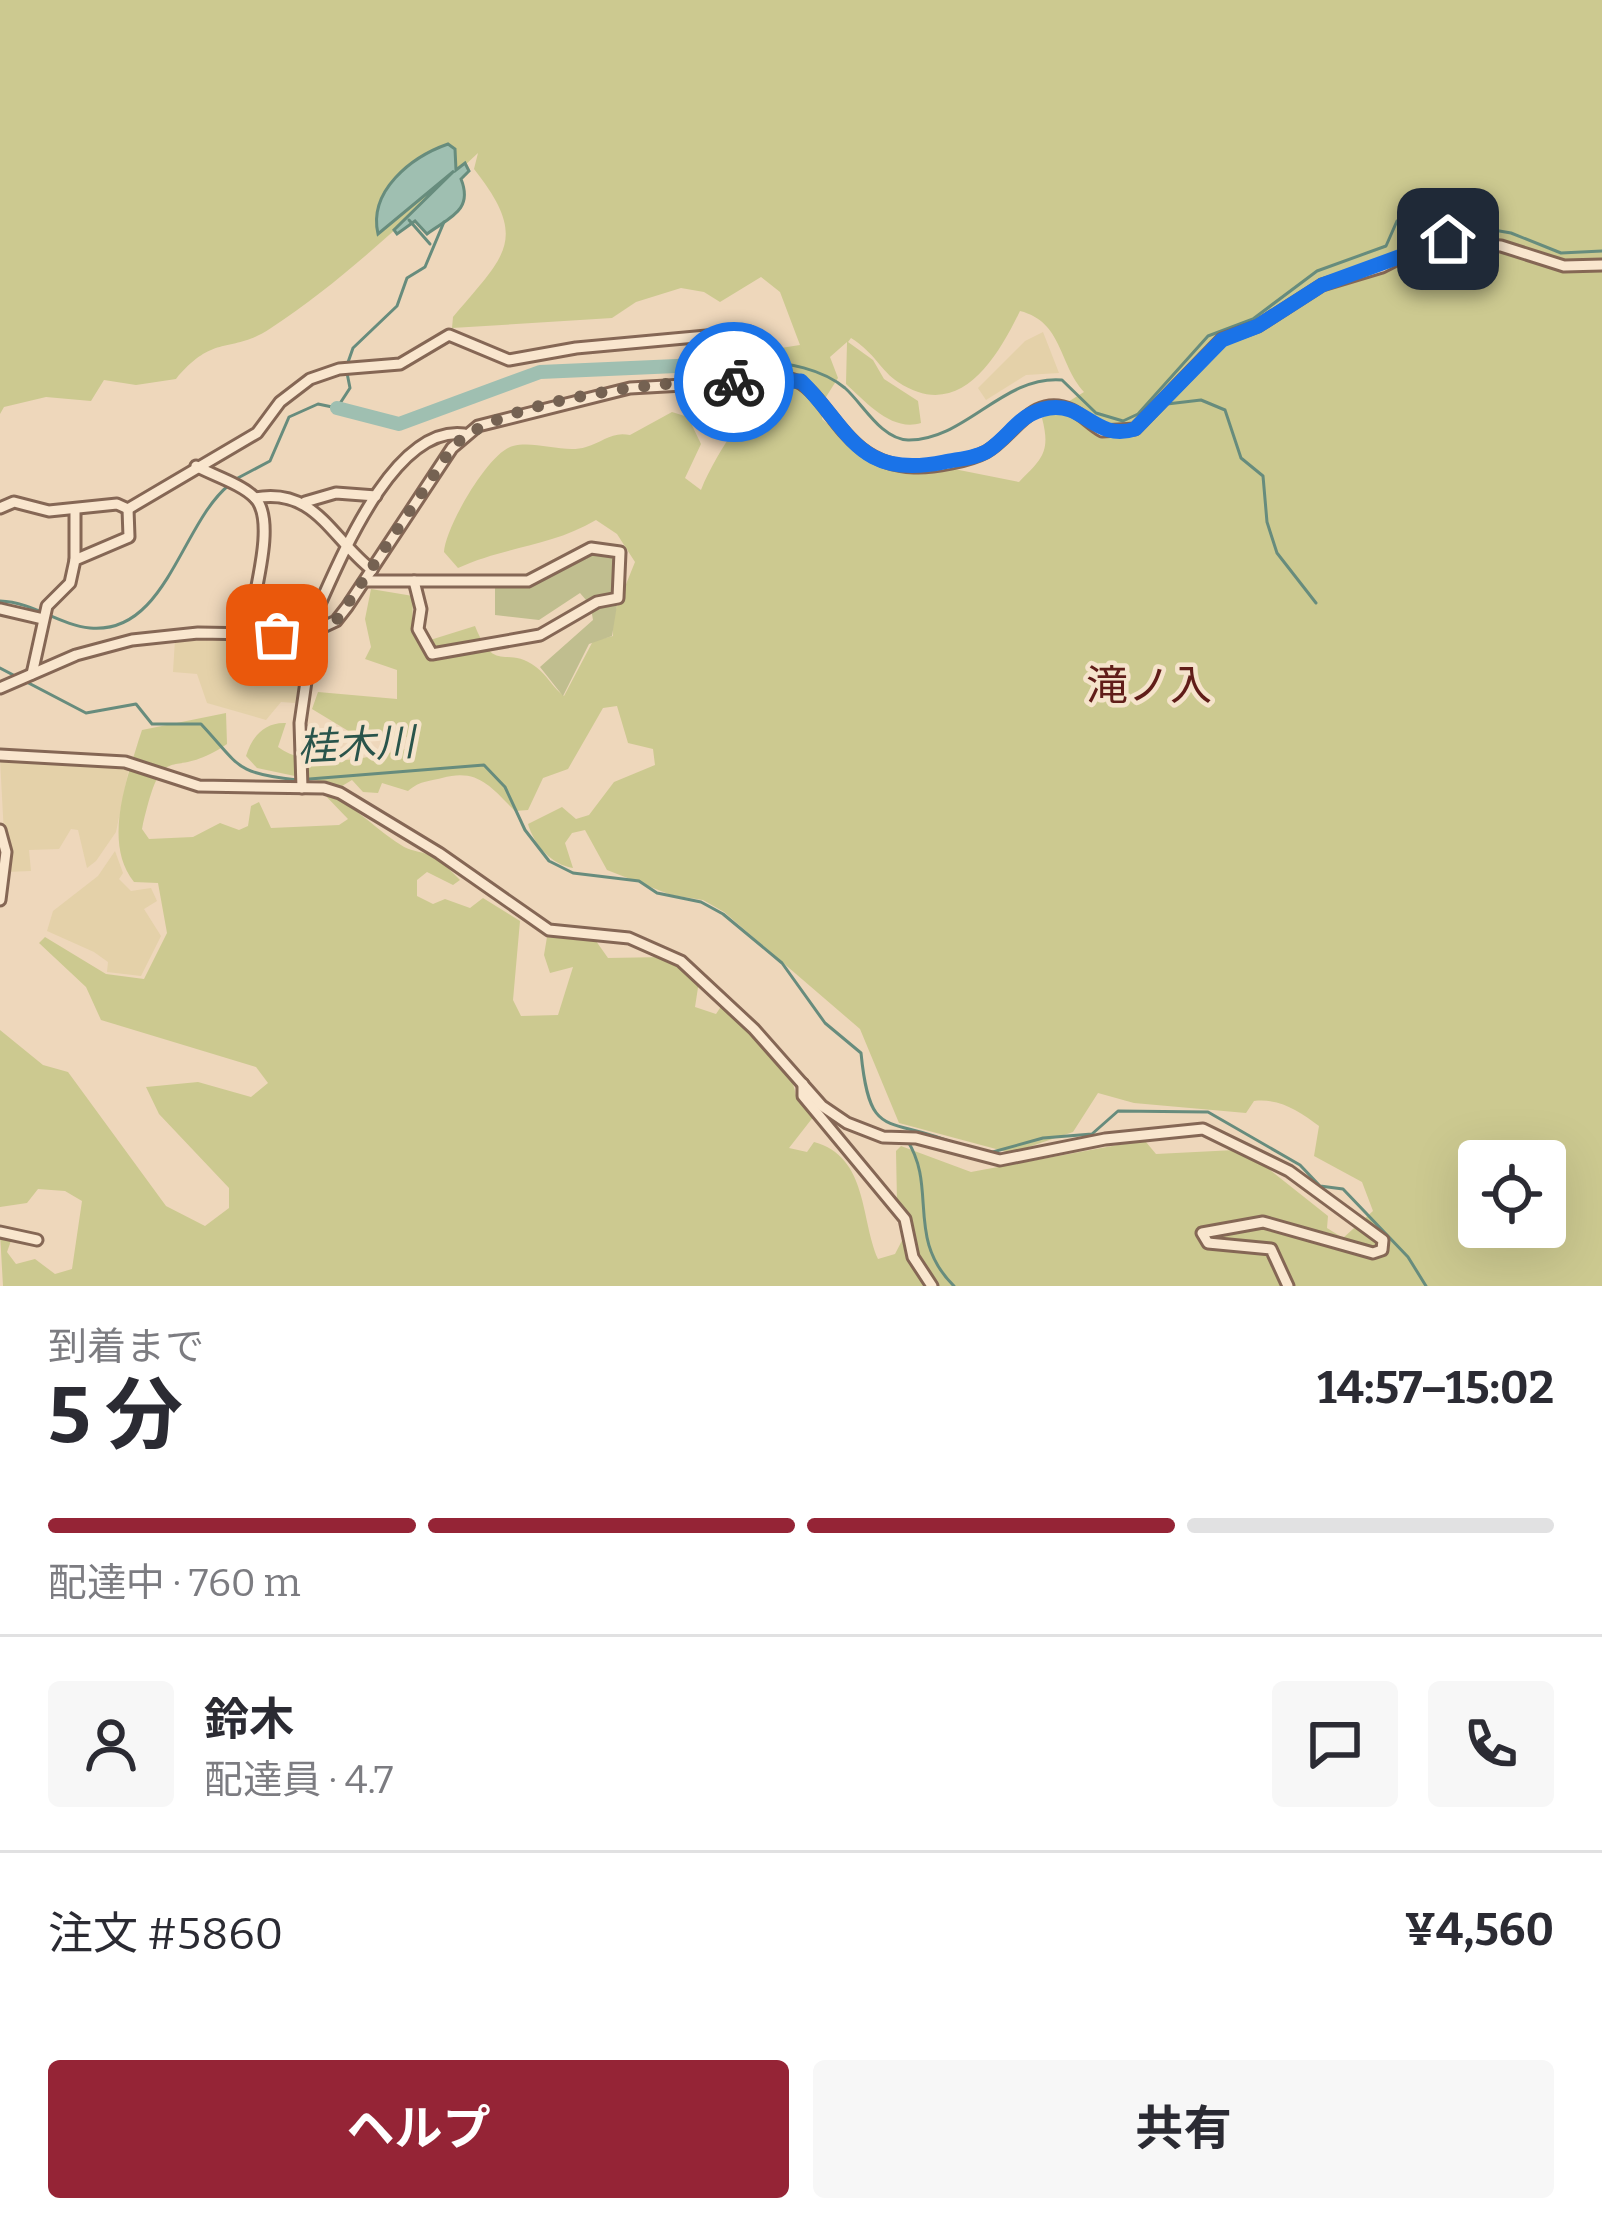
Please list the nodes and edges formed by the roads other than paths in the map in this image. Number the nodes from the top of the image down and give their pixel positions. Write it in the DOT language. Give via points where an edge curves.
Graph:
graph roads {
  1 [pos="1602,265"];
  2 [pos="754,380"];
  3 [pos="464,434"];
  4 [pos="196,466"];
  5 [pos="376,496"];
  6 [pos="255,497"];
  7 [pos="305,502"];
  8 [pos="0,508"];
  9 [pos="128,508"];
  10 [pos="75,509"];
  11 [pos="344,549"];
  12 [pos="75,560"];
  13 [pos="372,571"];
  14 [pos="365,581"];
  15 [pos="414,581"];
  16 [pos="0,609"];
  17 [pos="45,614"];
  18 [pos="309,634"];
  19 [pos="248,635"];
  20 [pos="26,676"];
  21 [pos="3,687"];
  22 [pos="0,699"];
  23 [pos="0,755"];
  24 [pos="302,782"];
  25 [pos="0,830"];
  26 [pos="0,900"];
  27 [pos="802,1084"];
  28 [pos="0,1232"];
  29 [pos="37,1240"];
  30 [pos="932,1286"];
  31 [pos="1288,1286"];
  1 -- 2 [label="street" via="1564,266 1501,247 1433,241 1322,285 1222,340 1135,429 1102,431 1076,412 1046,408 1021,418 985,453 921,466 890,462 848,440 801,381"];
  2 -- 3 [label="street" via="630,388 528,410"];
  2 -- 4 [label="street" via="752,333 509,360 449,335 400,364 310,379 257,433"];
  3 -- 5 [label="street" via="451,432 405,458"];
  3 -- 13 [label="street"];
  4 -- 6 [label="street"];
  4 -- 9 [label="street"];
  5 -- 7 [label="street" via="336,493"];
  5 -- 11 [label="street"];
  6 -- 7 [label="street"];
  6 -- 19 [label="street" via="268,531"];
  7 -- 11 [label="street"];
  8 -- 10 [label="street" via="21,502"];
  9 -- 10 [label="street"];
  9 -- 12 [label="street" via="129,537"];
  10 -- 12 [label="street"];
  11 -- 13 [label="street"];
  11 -- 18 [label="street"];
  12 -- 17 [label="street" via="70,584"];
  13 -- 14 [label="street"];
  14 -- 15 [label="street"];
  14 -- 18 [label="street" via="336,621"];
  15 -- 15 [label="street" via="528,581 591,548 620,552 618,598 596,602 553,631 479,648 432,654 418,629"];
  16 -- 17 [label="street"];
  17 -- 20 [label="street"];
  18 -- 19 [label="street"];
  18 -- 24 [label="street"];
  19 -- 20 [label="street" via="132,640"];
  20 -- 21 [label="street"];
  21 -- 22 [label="street"];
  23 -- 24 [label="street" via="125,762 200,786"];
  24 -- 27 [label="street" via="340,794 439,853 549,930 629,938 681,961"];
  25 -- 26 [label="street"];
  27 -- 30 [label="street" via="803,1096 905,1219 913,1257"];
  27 -- 31 [label="street" via="862,1130 982,1160 1170,1130 1219,1135 1289,1171 1383,1240 1372,1253 1263,1222 1202,1233 1208,1243 1271,1249"];
  28 -- 29 [label="street"];
}
